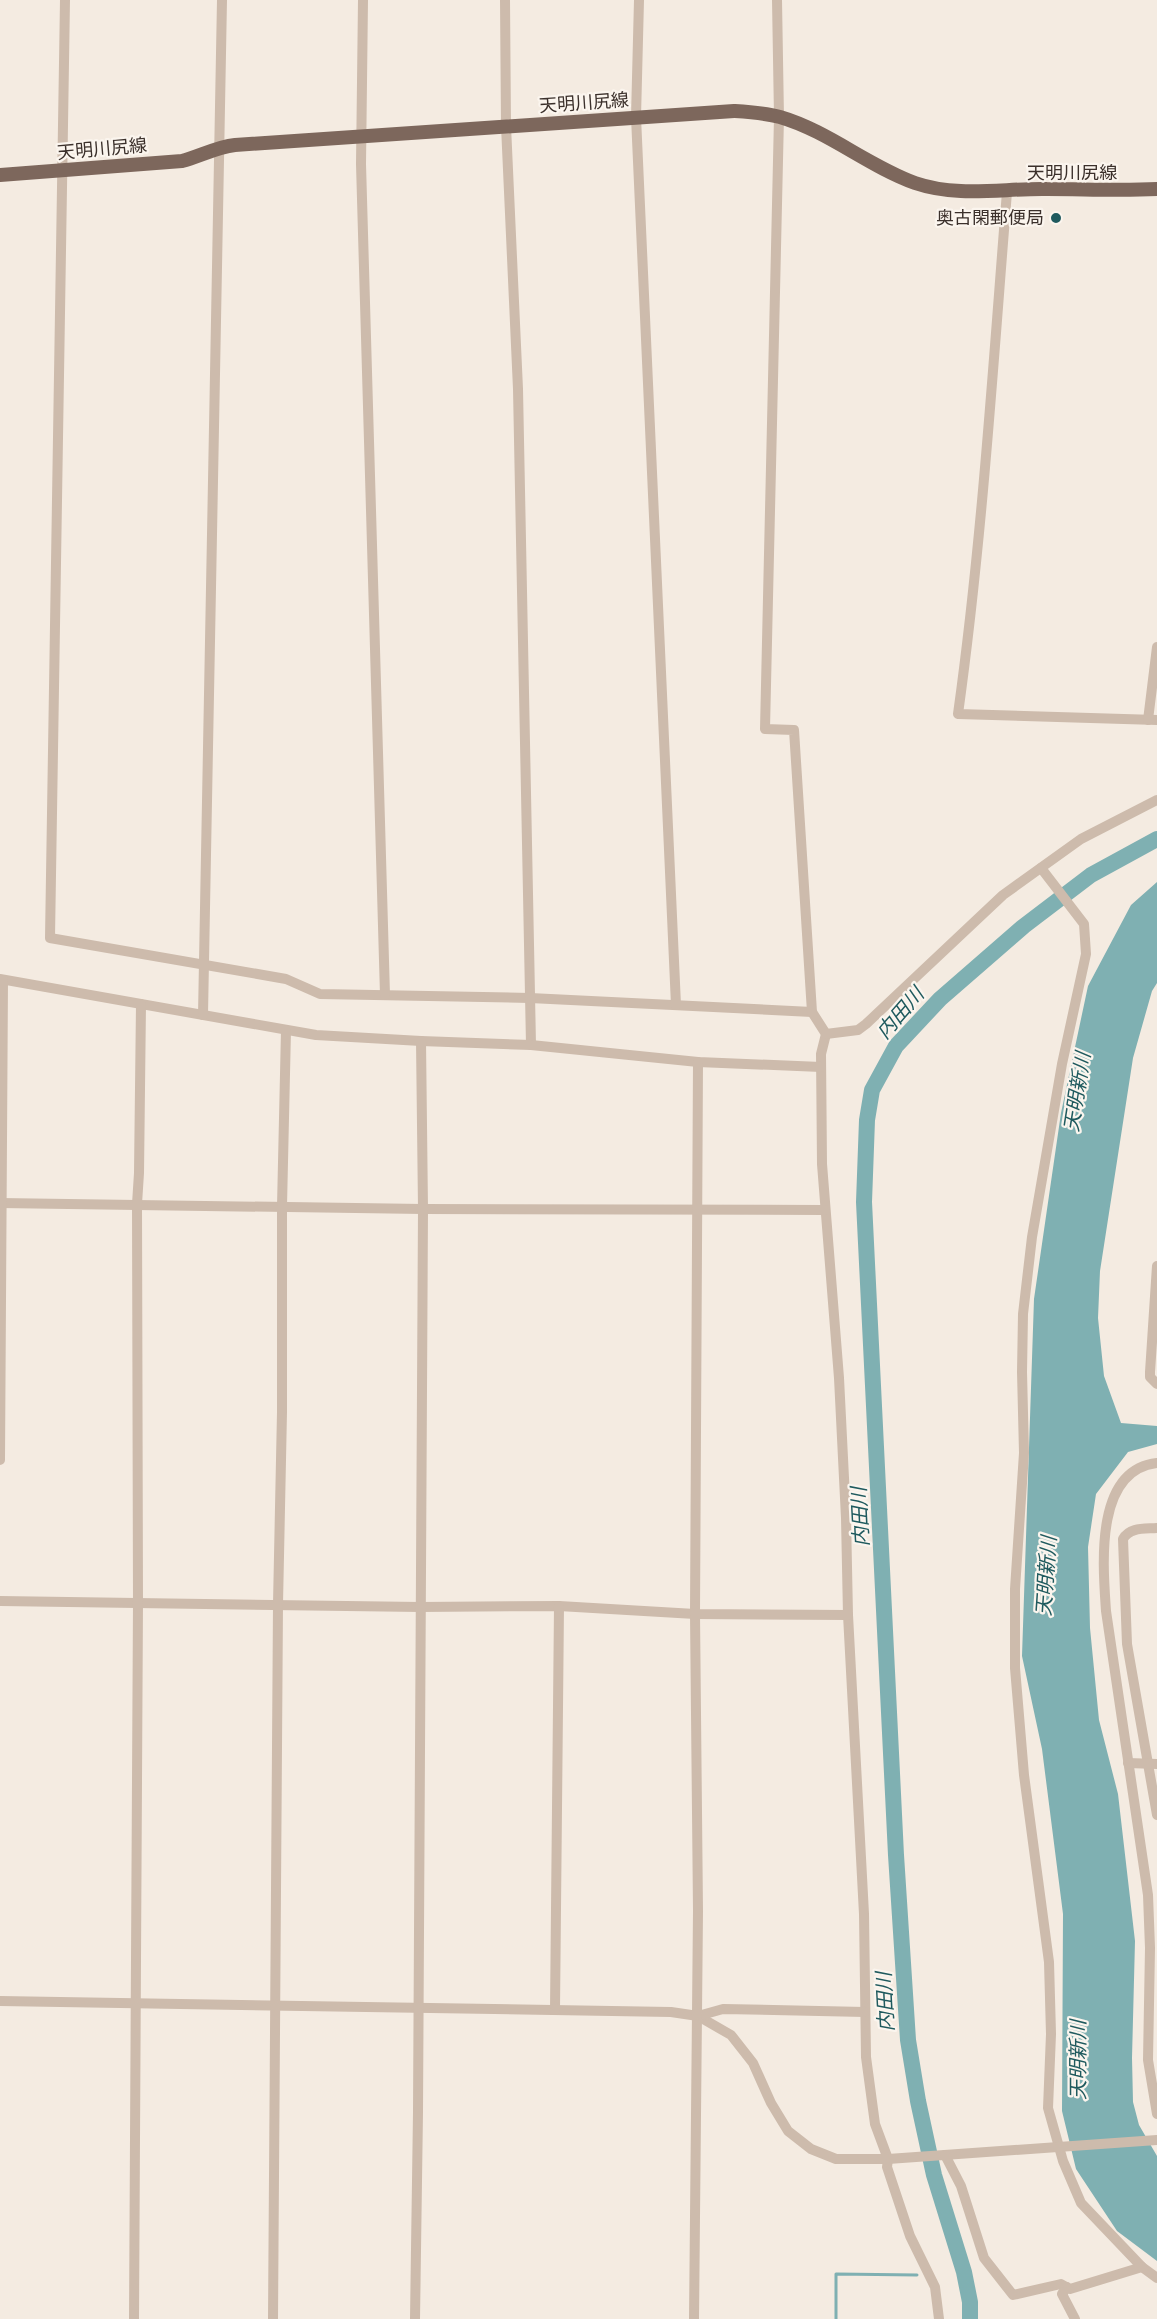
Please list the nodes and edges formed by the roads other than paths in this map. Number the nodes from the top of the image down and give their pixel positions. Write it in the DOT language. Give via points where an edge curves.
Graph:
graph roads {
  1 [pos="65,0"];
  2 [pos="222,0"];
  3 [pos="363,0"];
  4 [pos="505,0"];
  5 [pos="639,0"];
  6 [pos="777,0"];
  7 [pos="636,117"];
  8 [pos="779,117"];
  9 [pos="506,126"];
  10 [pos="361,136"];
  11 [pos="221,146"];
  12 [pos="63,170"];
  13 [pos="0,175"];
  14 [pos="1157,189"];
  15 [pos="1007,192"];
  16 [pos="1157,647"];
  17 [pos="1153,720"];
  18 [pos="1157,800"];
  19 [pos="1041,868"];
  20 [pos="205,964"];
  21 [pos="1,979"];
  22 [pos="385,995"];
  23 [pos="530,998"];
  24 [pos="141,1004"];
  25 [pos="676,1005"];
  26 [pos="812,1012"];
  27 [pos="203,1015"];
  28 [pos="286,1030"];
  29 [pos="826,1034"];
  30 [pos="421,1041"];
  31 [pos="531,1045"];
  32 [pos="698,1062"];
  33 [pos="821,1067"];
  34 [pos="1,1203"];
  35 [pos="136,1204"];
  36 [pos="282,1206"];
  37 [pos="423,1209"];
  38 [pos="696,1210"];
  39 [pos="825,1210"];
  40 [pos="1157,1266"];
  41 [pos="1157,1384"];
  42 [pos="0,1460"];
  43 [pos="1157,1463"];
  44 [pos="1157,1528"];
  45 [pos="0,1601"];
  46 [pos="138,1602"];
  47 [pos="278,1604"];
  48 [pos="559,1606"];
  49 [pos="420,1607"];
  50 [pos="695,1614"];
  51 [pos="848,1615"];
  52 [pos="1128,1763"];
  53 [pos="1153,1764"];
  54 [pos="1157,1815"];
  55 [pos="0,2001"];
  56 [pos="136,2004"];
  57 [pos="1152,2004"];
  58 [pos="275,2006"];
  59 [pos="417,2008"];
  60 [pos="555,2010"];
  61 [pos="865,2012"];
  62 [pos="698,2016"];
  63 [pos="1157,2114"];
  64 [pos="1157,2140"];
  65 [pos="1059,2147"];
  66 [pos="945,2155"];
  67 [pos="888,2159"];
  68 [pos="1142,2268"];
  69 [pos="1157,2278"];
  70 [pos="1067,2287"];
  71 [pos="939,2317"];
  72 [pos="134,2319"];
  73 [pos="273,2319"];
  74 [pos="415,2319"];
  75 [pos="694,2319"];
  76 [pos="1075,2319"];
  1 -- 12 [label="street"];
  2 -- 11 [label="street"];
  3 -- 10 [label="street"];
  4 -- 9 [label="street"];
  5 -- 7 [label="street"];
  6 -- 8 [label="street"];
  7 -- 8 [label="main road, 天明川尻線" via="734,111"];
  7 -- 9 [label="main road, 天明川尻線"];
  7 -- 25 [label="street"];
  8 -- 15 [label="main road, 天明川尻線" via="917,183 975,193"];
  8 -- 26 [label="street" via="765,729 794,730"];
  9 -- 10 [label="main road, 天明川尻線"];
  9 -- 23 [label="street" via="518,389"];
  10 -- 11 [label="main road, 天明川尻線"];
  10 -- 22 [label="street"];
  11 -- 12 [label="main road, 天明川尻線" via="182,161"];
  11 -- 20 [label="street"];
  12 -- 13 [label="main road, 天明川尻線"];
  12 -- 20 [label="street" via="50,938"];
  14 -- 15 [label="main road, 天明川尻線"];
  15 -- 17 [label="street" via="970,633 958,714"];
  16 -- 17 [label="street"];
  18 -- 19 [label="street" via="1100,828"];
  19 -- 29 [label="street" via="985,910 866,1024 858,1030"];
  19 -- 65 [label="street" via="1084,924 1086,954 1062,1064 1023,1314 1024,1453 1015,1589 1024,1775 1049,1962 1048,2108"];
  20 -- 22 [label="street" via="286,979 320,994"];
  20 -- 27 [label="street"];
  21 -- 24 [label="street"];
  21 -- 34 [label="street"];
  22 -- 23 [label="street"];
  23 -- 25 [label="street"];
  23 -- 31 [label="street"];
  24 -- 27 [label="street"];
  24 -- 35 [label="street"];
  25 -- 26 [label="street"];
  26 -- 29 [label="street"];
  27 -- 28 [label="street"];
  28 -- 30 [label="street"];
  28 -- 36 [label="street"];
  29 -- 33 [label="street"];
  30 -- 31 [label="street"];
  30 -- 37 [label="street"];
  31 -- 32 [label="street"];
  32 -- 33 [label="street"];
  32 -- 38 [label="street"];
  33 -- 39 [label="street"];
  34 -- 35 [label="street"];
  34 -- 42 [label="street"];
  35 -- 36 [label="street"];
  35 -- 46 [label="street"];
  36 -- 37 [label="street"];
  36 -- 47 [label="street"];
  37 -- 38 [label="street"];
  37 -- 49 [label="street"];
  38 -- 39 [label="street"];
  38 -- 50 [label="street"];
  39 -- 51 [label="street" via="840,1378"];
  40 -- 41 [label="street" via="1150,1377"];
  43 -- 52 [label="street" via="1130,1474 1116,1492 1105,1536 1106,1611"];
  44 -- 53 [label="street" via="1134,1529 1123,1539 1127,1644"];
  45 -- 46 [label="street"];
  46 -- 47 [label="street"];
  46 -- 56 [label="street"];
  47 -- 49 [label="street"];
  47 -- 58 [label="street"];
  48 -- 49 [label="street"];
  48 -- 50 [label="street"];
  48 -- 60 [label="street"];
  49 -- 59 [label="street"];
  50 -- 51 [label="street"];
  50 -- 62 [label="street"];
  51 -- 61 [label="street" via="864,1914"];
  52 -- 53 [label="street"];
  52 -- 57 [label="street" via="1148,1895"];
  53 -- 54 [label="street"];
  55 -- 56 [label="street"];
  56 -- 58 [label="street"];
  56 -- 72 [label="street"];
  57 -- 63 [label="street" via="1148,2060"];
  58 -- 59 [label="street"];
  58 -- 73 [label="street"];
  59 -- 60 [label="street"];
  59 -- 74 [label="street"];
  60 -- 62 [label="street" via="640,2010"];
  61 -- 62 [label="street" via="723,2009"];
  61 -- 67 [label="street" via="866,2057 875,2124"];
  62 -- 67 [label="street" via="740,2043 780,2120 800,2142 836,2159"];
  62 -- 75 [label="street"];
  64 -- 65 [label="street"];
  65 -- 66 [label="street"];
  65 -- 68 [label="street" via="1081,2203"];
  66 -- 67 [label="street"];
  66 -- 70 [label="street" via="961,2186 984,2258 1013,2295 1060,2284"];
  67 -- 71 [label="street" via="887,2167 910,2236 935,2287"];
  68 -- 69 [label="street"];
  68 -- 70 [label="street"];
  70 -- 76 [label="street" via="1062,2294"];
}
